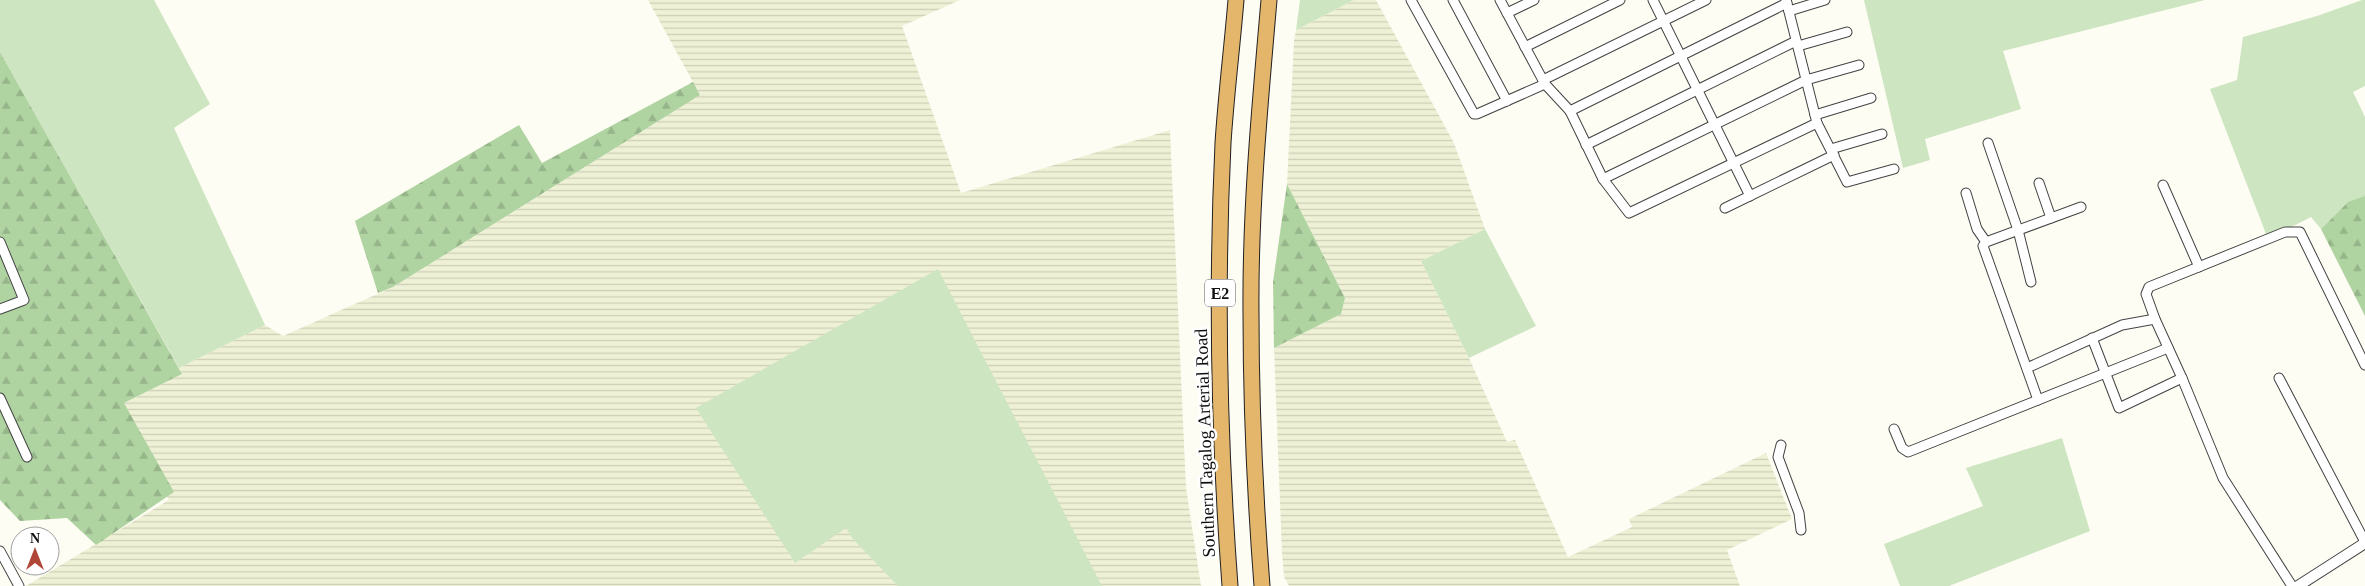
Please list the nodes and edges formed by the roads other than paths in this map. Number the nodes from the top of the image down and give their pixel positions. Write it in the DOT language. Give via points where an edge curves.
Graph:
graph roads {
  1 [pos="1236,0"];
  2 [pos="1268,0"];
  3 [pos="1412,0"];
  4 [pos="1453,0"];
  5 [pos="1500,0"];
  6 [pos="1534,0"];
  7 [pos="1620,0"];
  8 [pos="1653,0"];
  9 [pos="1706,0"];
  10 [pos="1825,0"];
  11 [pos="1787,5"];
  12 [pos="1508,13"];
  13 [pos="1663,21"];
  14 [pos="1847,32"];
  15 [pos="1797,43"];
  16 [pos="1525,46"];
  17 [pos="1680,56"];
  18 [pos="1859,65"];
  19 [pos="1806,80"];
  20 [pos="1544,82"];
  21 [pos="1697,90"];
  22 [pos="1871,98"];
  23 [pos="1507,102"];
  24 [pos="1570,111"];
  25 [pos="1816,119"];
  26 [pos="1715,125"];
  27 [pos="1882,134"];
  28 [pos="1988,144"];
  29 [pos="1586,145"];
  30 [pos="1832,152"];
  31 [pos="1734,163"];
  32 [pos="1894,170"];
  33 [pos="1603,180"];
  34 [pos="2039,183"];
  35 [pos="2163,185"];
  36 [pos="1966,193"];
  37 [pos="1750,196"];
  38 [pos="2081,207"];
  39 [pos="1725,208"];
  40 [pos="2051,218"];
  41 [pos="2018,230"];
  42 [pos="0,242"];
  43 [pos="1986,242"];
  44 [pos="2199,266"];
  45 [pos="2031,282"];
  46 [pos="0,309"];
  47 [pos="2155,319"];
  48 [pos="2092,338"];
  49 [pos="2168,348"];
  50 [pos="2365,365"];
  51 [pos="2027,368"];
  52 [pos="2106,373"];
  53 [pos="2182,378"];
  54 [pos="2279,378"];
  55 [pos="0,398"];
  56 [pos="2038,400"];
  57 [pos="1894,429"];
  58 [pos="1781,446"];
  59 [pos="27,458"];
  60 [pos="1801,530"];
  61 [pos="2365,542"];
  62 [pos="0,551"];
  63 [pos="19,586"];
  64 [pos="1230,586"];
  65 [pos="1262,586"];
  66 [pos="2292,586"];
  67 [pos="2298,586"];
  1 -- 64 [label="highway, Southern Tagalog Arterial Road / E2" via="1223,142 1219,313 1223,495"];
  2 -- 65 [label="highway, E2" via="1257,140 1251,312 1256,500"];
  3 -- 23 [label="street" via="1472,112 1477,114"];
  4 -- 23 [label="street"];
  5 -- 12 [label="street"];
  6 -- 12 [label="street"];
  7 -- 16 [label="street"];
  8 -- 13 [label="street"];
  9 -- 13 [label="street"];
  10 -- 11 [label="street"];
  11 -- 15 [label="street"];
  11 -- 17 [label="street"];
  12 -- 16 [label="street"];
  13 -- 17 [label="street"];
  13 -- 20 [label="street"];
  14 -- 15 [label="street"];
  15 -- 19 [label="street"];
  15 -- 21 [label="street"];
  16 -- 20 [label="street"];
  17 -- 21 [label="street"];
  17 -- 24 [label="street"];
  18 -- 19 [label="street"];
  19 -- 25 [label="street"];
  19 -- 26 [label="street"];
  20 -- 23 [label="street"];
  20 -- 24 [label="street"];
  21 -- 26 [label="street"];
  21 -- 29 [label="street"];
  22 -- 25 [label="street"];
  24 -- 29 [label="street"];
  25 -- 30 [label="street"];
  25 -- 31 [label="street"];
  26 -- 31 [label="street"];
  26 -- 33 [label="street"];
  27 -- 30 [label="street"];
  28 -- 41 [label="street"];
  29 -- 33 [label="street"];
  30 -- 32 [label="street" via="1847,182"];
  30 -- 37 [label="street"];
  31 -- 33 [label="street" via="1629,213"];
  31 -- 37 [label="street"];
  34 -- 40 [label="street"];
  35 -- 44 [label="street"];
  36 -- 43 [label="street" via="1977,229"];
  37 -- 39 [label="street"];
  38 -- 40 [label="street"];
  40 -- 41 [label="street"];
  41 -- 43 [label="street"];
  41 -- 45 [label="street"];
  42 -- 46 [label="street" via="24,300"];
  43 -- 51 [label="street" via="1984,246"];
  44 -- 47 [label="street" via="2149,287 2146,294"];
  44 -- 50 [label="street" via="2285,232 2300,232"];
  47 -- 48 [label="street" via="2122,325"];
  47 -- 49 [label="street"];
  48 -- 51 [label="street"];
  48 -- 52 [label="street"];
  49 -- 52 [label="street"];
  49 -- 53 [label="street"];
  51 -- 56 [label="street"];
  52 -- 53 [label="street" via="2119,408"];
  52 -- 56 [label="street"];
  53 -- 66 [label="street" via="2223,478"];
  54 -- 61 [label="street"];
  55 -- 59 [label="street"];
  56 -- 57 [label="street" via="1908,452 1902,448"];
  58 -- 60 [label="street" via="1778,457 1799,512"];
  61 -- 67 [label="street"];
  62 -- 63 [label="street"];
}
